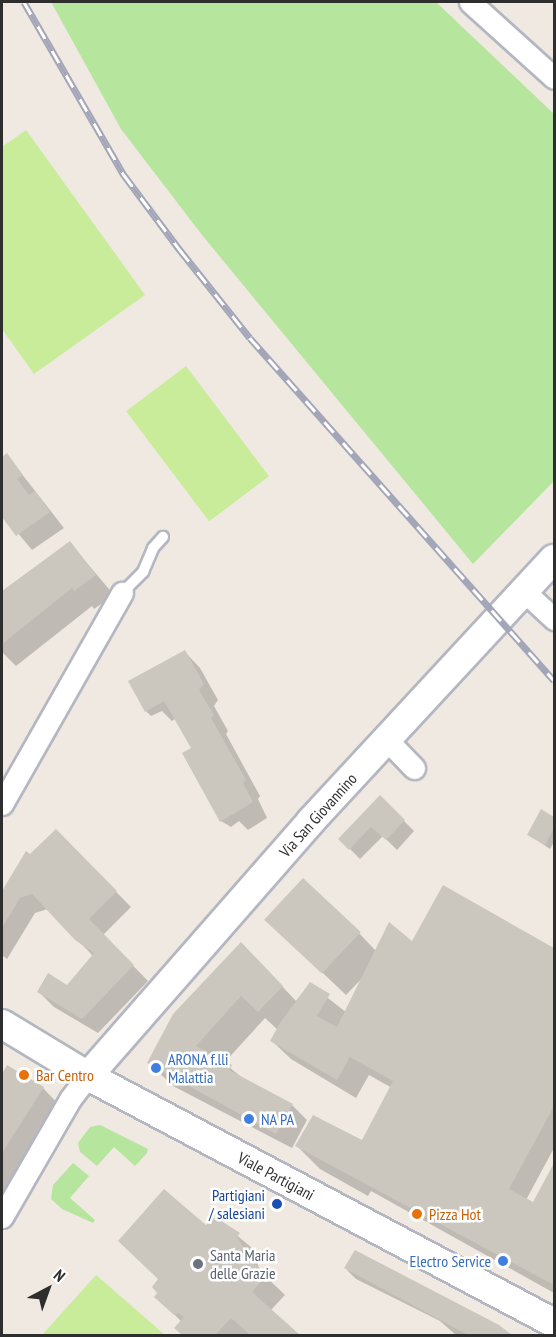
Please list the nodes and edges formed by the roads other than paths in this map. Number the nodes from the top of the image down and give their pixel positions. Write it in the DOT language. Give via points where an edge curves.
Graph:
graph roads {
  1 [pos="470,2"];
  2 [pos="555,78"];
  3 [pos="163,537"];
  4 [pos="555,559"];
  5 [pos="525,592"];
  6 [pos="122,593"];
  7 [pos="555,618"];
  8 [pos="387,740"];
  9 [pos="414,768"];
  10 [pos="2,804"];
  11 [pos="2,1024"];
  12 [pos="88,1076"];
  13 [pos="2,1216"];
  14 [pos="555,1323"];
  1 -- 2 [label="street"];
  3 -- 6 [label="lane" via="153,548 143,572"];
  4 -- 5 [label="street, Via San Giovannino"];
  5 -- 7 [label="street"];
  5 -- 8 [label="street, Via San Giovannino"];
  6 -- 10 [label="street"];
  8 -- 9 [label="street"];
  8 -- 12 [label="street, Via San Giovannino"];
  11 -- 12 [label="street, Viale Partigiani"];
  12 -- 13 [label="street" via="70,1099"];
  12 -- 14 [label="street, Viale Partigiani"];
}
